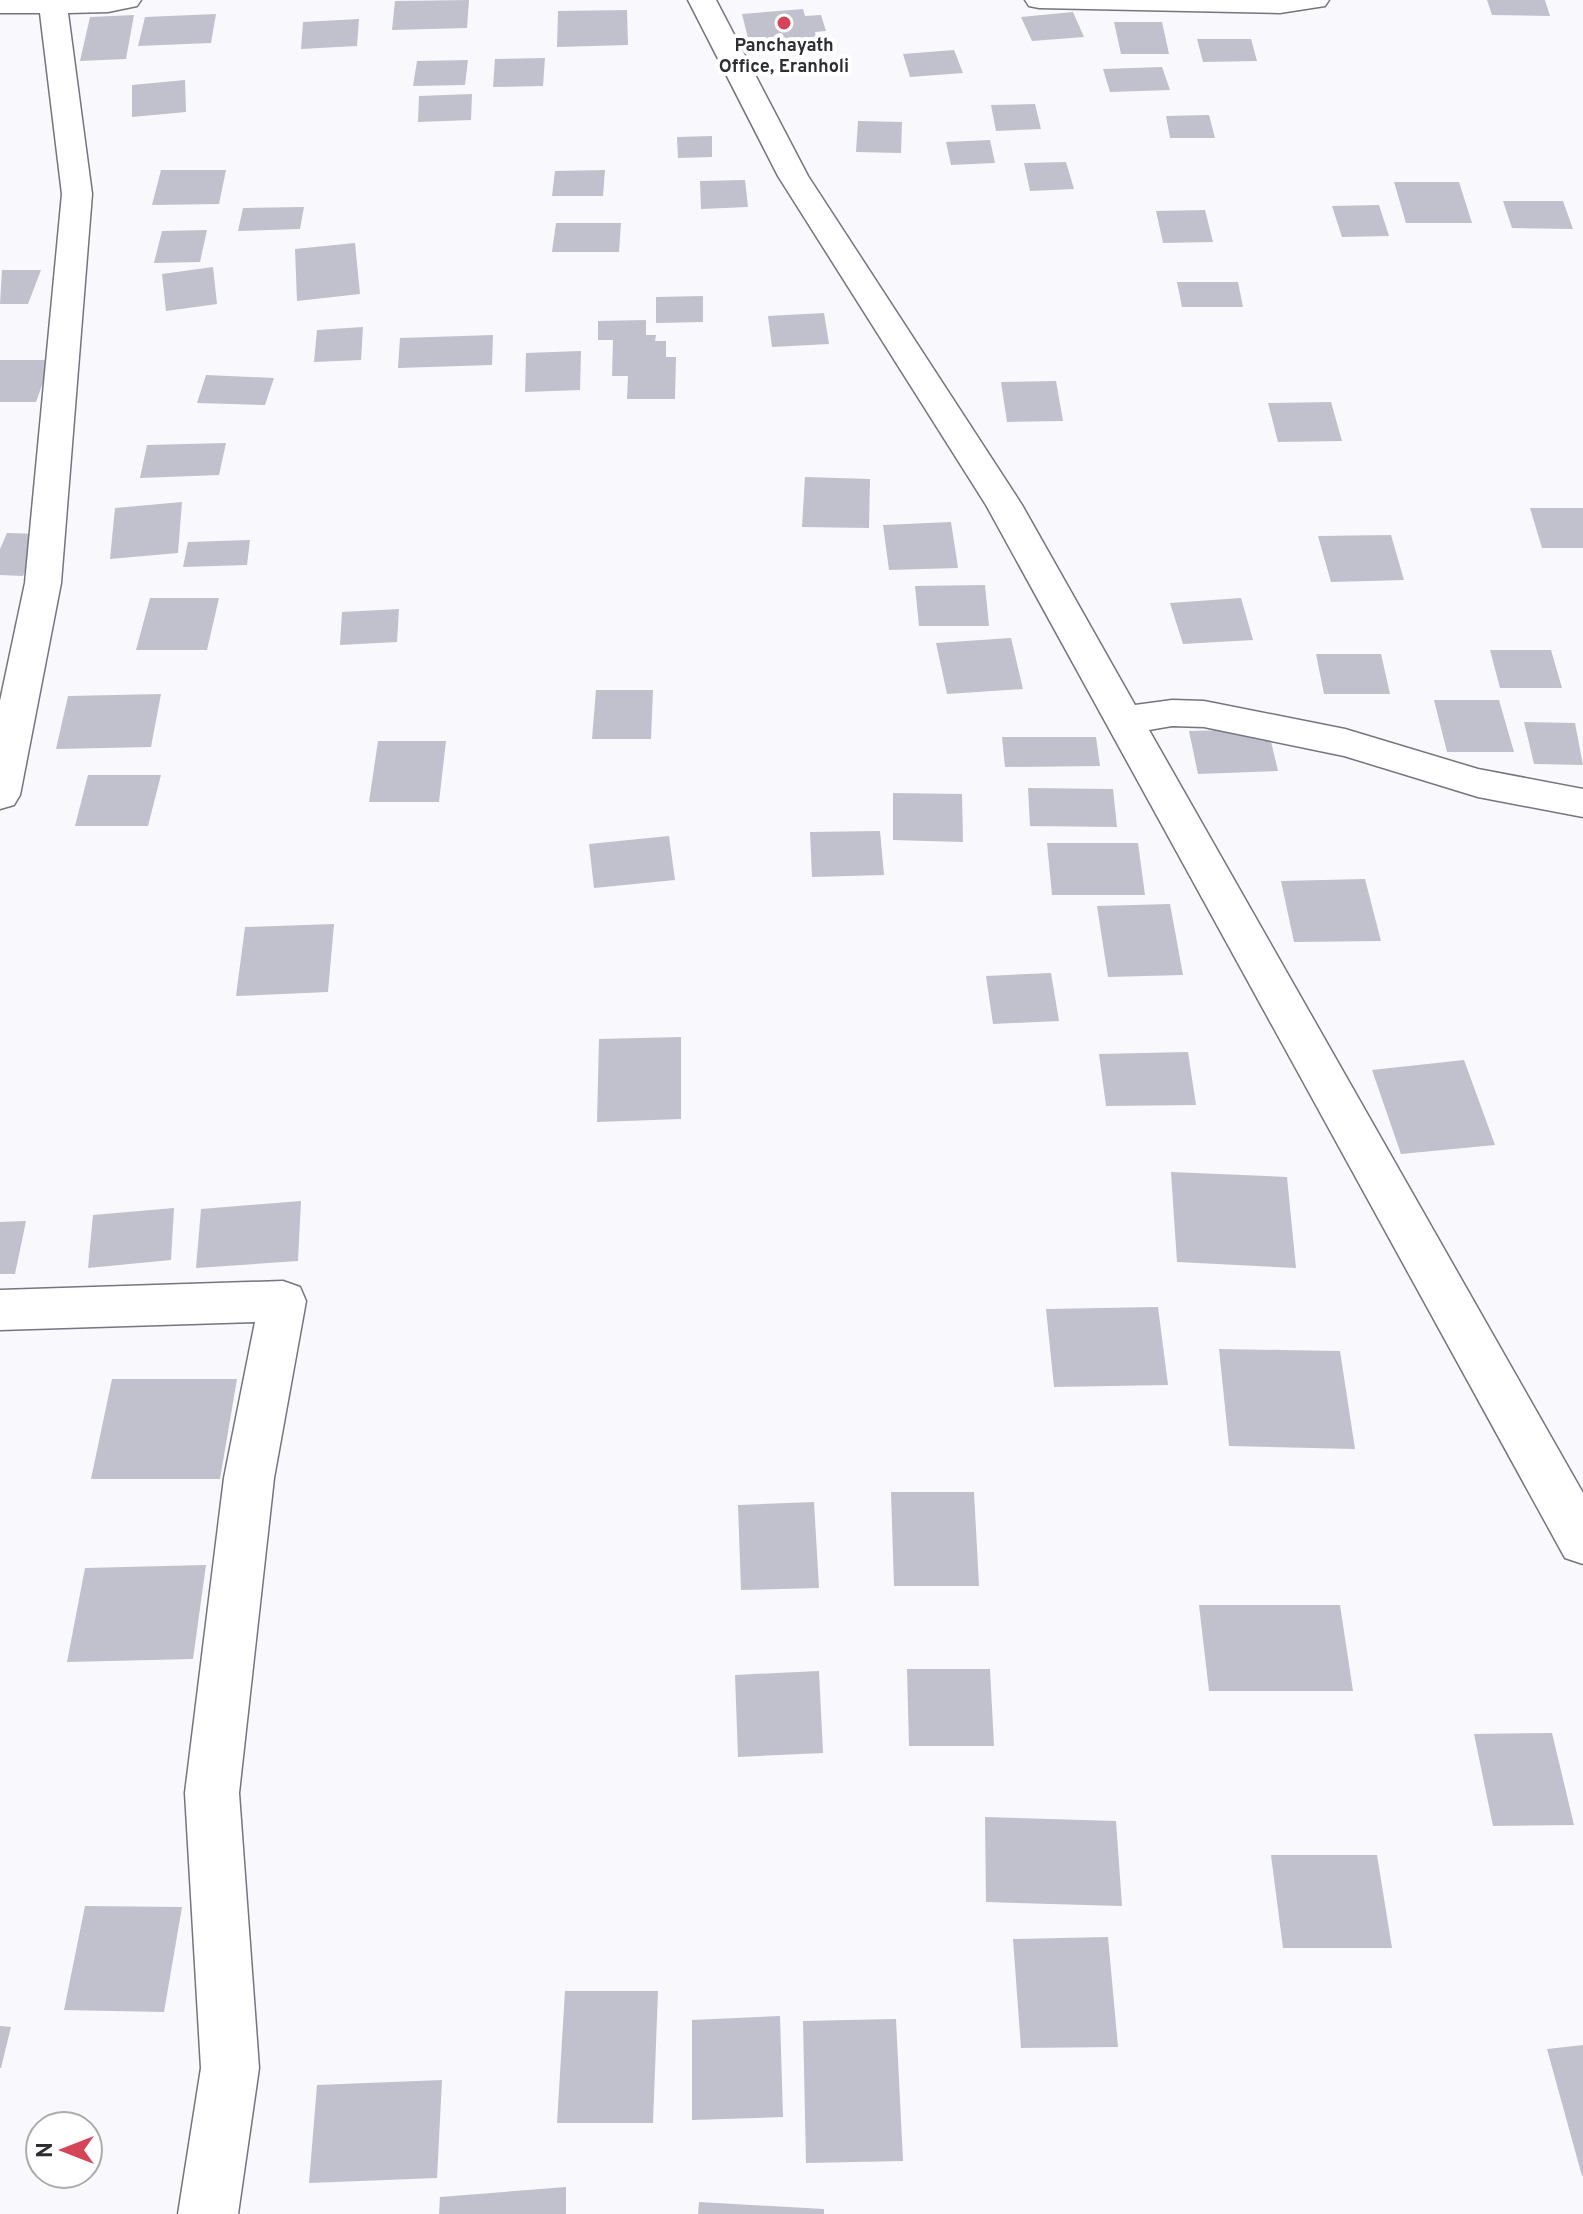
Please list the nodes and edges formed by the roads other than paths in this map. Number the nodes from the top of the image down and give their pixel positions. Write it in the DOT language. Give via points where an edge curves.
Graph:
graph roads {
  1 [pos="127,0"];
  2 [pos="702,0"];
  3 [pos="1039,0"];
  4 [pos="1315,0"];
  5 [pos="53,4"];
  6 [pos="0,5"];
  7 [pos="1127,720"];
  8 [pos="0,795"];
  9 [pos="1583,803"];
  10 [pos="0,1310"];
  11 [pos="1583,1541"];
  12 [pos="208,2214"];
  1 -- 5 [label="street"];
  2 -- 7 [label="street" via="793,176 1004,505"];
  3 -- 4 [label="street" via="1208,5"];
  5 -- 6 [label="street"];
  5 -- 8 [label="street" via="77,194 43,583"];
  7 -- 9 [label="street" via="1204,714 1345,743 1478,783"];
  7 -- 11 [label="street"];
  10 -- 12 [label="street" via="283,1301 249,1478 212,1793 230,2068"];
}
